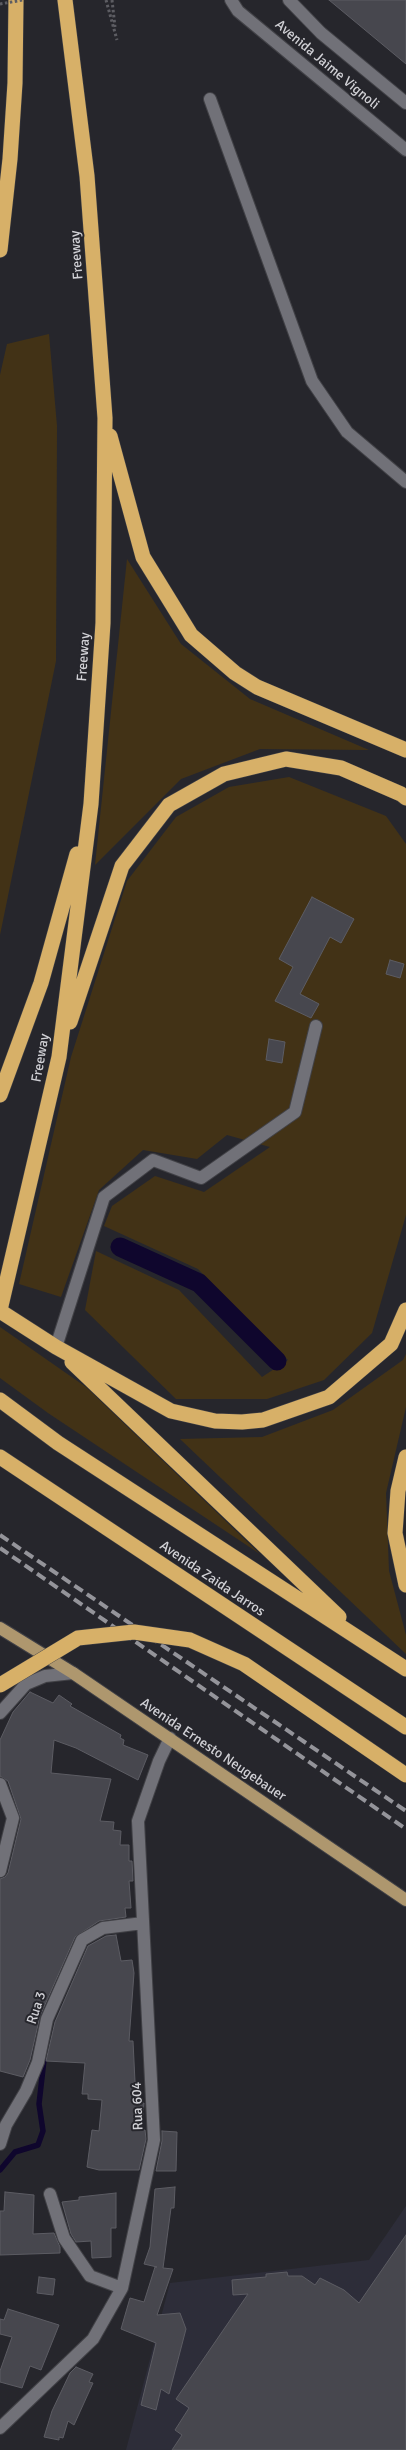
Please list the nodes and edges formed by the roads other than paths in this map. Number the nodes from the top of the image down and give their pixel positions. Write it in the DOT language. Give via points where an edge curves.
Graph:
graph roads {
  1 [pos="16,0"];
  2 [pos="65,0"];
  3 [pos="231,0"];
  4 [pos="289,0"];
  5 [pos="210,100"];
  6 [pos="406,103"];
  7 [pos="406,150"];
  8 [pos="0,250"];
  9 [pos="105,418"];
  10 [pos="406,482"];
  11 [pos="406,750"];
  12 [pos="406,798"];
  13 [pos="91,804"];
  14 [pos="316,1026"];
  15 [pos="59,1057"];
  16 [pos="0,1095"];
  17 [pos="406,1310"];
  18 [pos="0,1311"];
  19 [pos="56,1347"];
  20 [pos="0,1400"];
  21 [pos="406,1457"];
  22 [pos="0,1458"];
  23 [pos="406,1585"];
  24 [pos="0,1628"];
  25 [pos="366,1642"];
  26 [pos="406,1669"];
  27 [pos="73,1673"];
  28 [pos="0,1685"];
  29 [pos="0,1713"];
  30 [pos="406,1727"];
  31 [pos="170,1738"];
  32 [pos="406,1775"];
  33 [pos="0,1784"];
  34 [pos="0,1871"];
  35 [pos="406,1900"];
  36 [pos="142,1923"];
  37 [pos="3,2123"];
  38 [pos="0,2144"];
  39 [pos="50,2194"];
  40 [pos="122,2288"];
  41 [pos="0,2428"];
  1 -- 8 [label="highway" via="15,83"];
  2 -- 9 [label="highway, Freeway" via="88,176"];
  3 -- 7 [label="street, Avenida Jaime Vignoli" via="238,11"];
  4 -- 6 [label="street, Avenida Jaime Vignoli" via="321,33"];
  5 -- 10 [label="street" via="312,381 347,432"];
  9 -- 11 [label="highway" via="143,557 191,635 235,673 258,687"];
  9 -- 13 [label="highway, Freeway" via="103,624"];
  12 -- 15 [label="highway" via="341,768 286,760 224,774 169,805 122,866"];
  13 -- 15 [label="highway, Freeway"];
  13 -- 16 [label="highway" via="41,984"];
  14 -- 19 [label="street" via="295,1112 201,1178 154,1160 104,1197"];
  15 -- 18 [label="highway, Freeway"];
  17 -- 19 [label="highway" via="391,1344 330,1397 263,1420 215,1421 171,1411"];
  18 -- 19 [label="highway"];
  19 -- 25 [label="highway"];
  20 -- 25 [label="highway" via="58,1443"];
  21 -- 23 [label="highway" via="398,1491 395,1533"];
  22 -- 30 [label="highway, Avenida Zaida Jarros"];
  24 -- 27 [label="main road, Avenida Ernesto Neugebauer"];
  25 -- 26 [label="highway"];
  27 -- 29 [label="street" via="45,1676 26,1684"];
  27 -- 31 [label="main road, Avenida Ernesto Neugebauer"];
  28 -- 32 [label="highway, bridge" via="78,1638 134,1632 190,1640 244,1664"];
  31 -- 35 [label="main road, Avenida Ernesto Neugebauer"];
  31 -- 36 [label="street, Rua 604" via="138,1821"];
  33 -- 34 [label="street" via="13,1818"];
  36 -- 37 [label="street, Rua 3" via="103,1928 82,1940 47,2019 38,2062 26,2091"];
  36 -- 40 [label="street, Rua 604" via="154,2140"];
  37 -- 38 [label="street, Rua 3"];
  39 -- 40 [label="street" via="64,2238 90,2276"];
  40 -- 41 [label="street, Rua 604" via="93,2339"];
}
